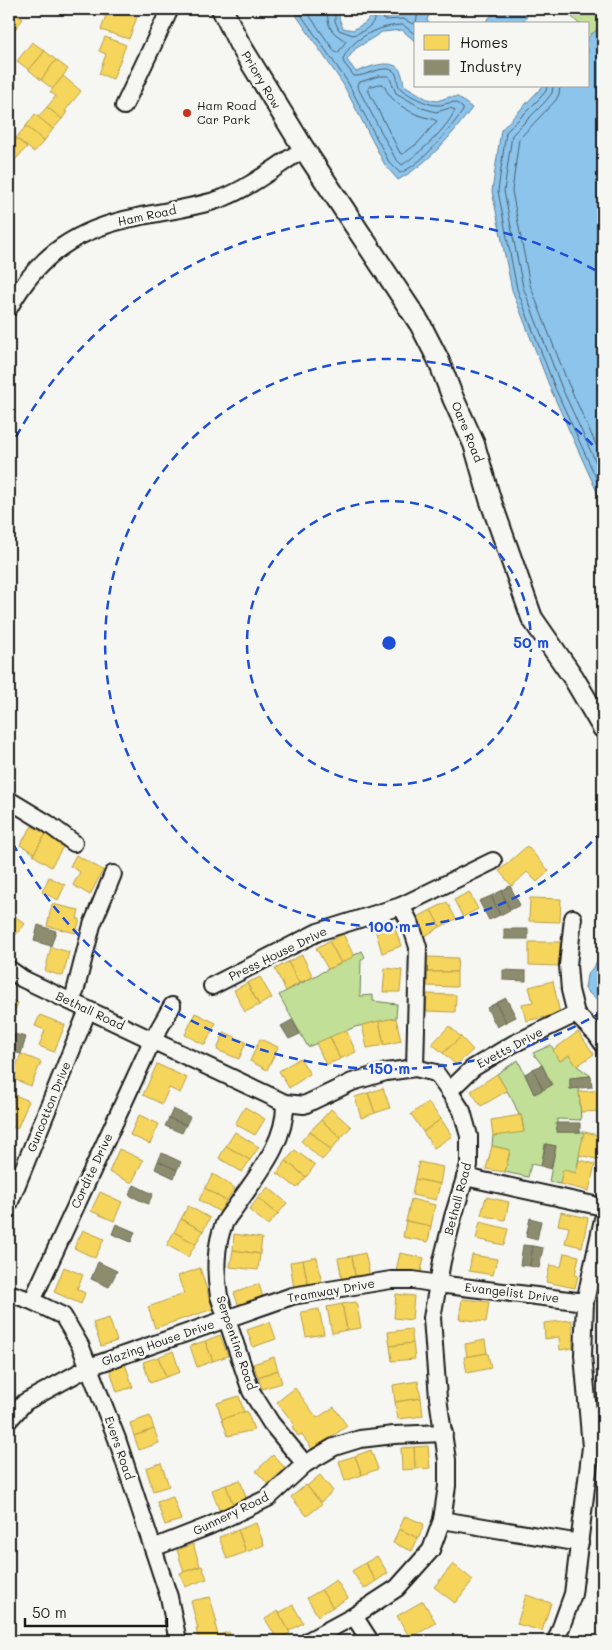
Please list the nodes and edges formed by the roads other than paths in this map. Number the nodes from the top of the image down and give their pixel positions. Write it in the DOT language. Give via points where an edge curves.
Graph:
graph roads {
  1 [pos="170,9"];
  2 [pos="222,9"];
  3 [pos="124,106"];
  4 [pos="304,149"];
  5 [pos="9,308"];
  6 [pos="603,728"];
  7 [pos="9,800"];
  8 [pos="74,843"];
  9 [pos="493,861"];
  10 [pos="113,874"];
  11 [pos="401,906"];
  12 [pos="573,918"];
  13 [pos="9,969"];
  14 [pos="212,986"];
  15 [pos="75,992"];
  16 [pos="172,1006"];
  17 [pos="88,1010"];
  18 [pos="576,1014"];
  19 [pos="152,1041"];
  20 [pos="603,1044"];
  21 [pos="415,1068"];
  22 [pos="450,1091"];
  23 [pos="285,1103"];
  24 [pos="465,1177"];
  25 [pos="9,1204"];
  26 [pos="603,1207"];
  27 [pos="603,1219"];
  28 [pos="438,1284"];
  29 [pos="9,1294"];
  30 [pos="32,1301"];
  31 [pos="586,1302"];
  32 [pos="227,1319"];
  33 [pos="89,1367"];
  34 [pos="9,1420"];
  35 [pos="444,1433"];
  36 [pos="305,1464"];
  37 [pos="442,1520"];
  38 [pos="580,1543"];
  39 [pos="153,1548"];
  40 [pos="354,1616"];
  41 [pos="178,1641"];
  42 [pos="308,1641"];
  43 [pos="370,1641"];
  44 [pos="556,1641"];
  1 -- 3 [label="street"];
  2 -- 4 [label="street, Priory Row"];
  4 -- 5 [label="street, Ham Road" via="224,197 103,226 77,237 41,263"];
  4 -- 6 [label="street, Oare Road" via="420,324 474,444 532,618"];
  7 -- 8 [label="street"];
  9 -- 11 [label="street, Press House Drive"];
  10 -- 15 [label="street" via="92,925"];
  11 -- 14 [label="street, Press House Drive" via="318,932"];
  11 -- 21 [label="street" via="418,947"];
  12 -- 18 [label="street" via="568,965"];
  13 -- 17 [label="street, Bethall Road"];
  16 -- 19 [label="street, Cordite Drive"];
  17 -- 19 [label="street, Bethall Road"];
  17 -- 25 [label="street, Guncotton Drive"];
  18 -- 20 [label="street"];
  18 -- 22 [label="street, Evetts Drive" via="513,1044 473,1068"];
  19 -- 23 [label="street, Bethall Road"];
  19 -- 30 [label="street, Cordite Drive"];
  21 -- 22 [label="street, Bethall Road" via="436,1073"];
  21 -- 23 [label="street, Bethall Road" via="352,1082 304,1104"];
  22 -- 24 [label="street, Bethall Road" via="462,1110 469,1136 469,1165"];
  23 -- 32 [label="street, Serpentine Road" via="285,1117 270,1158 224,1224 216,1258 216,1280"];
  24 -- 26 [label="street"];
  24 -- 28 [label="street, Bethall Road" via="452,1217"];
  27 -- 31 [label="street"];
  28 -- 31 [label="street, Evangelist Drive"];
  28 -- 32 [label="street, Tramway Drive" via="392,1280 348,1286 292,1296"];
  28 -- 35 [label="street, Bethall Road" via="432,1318"];
  29 -- 30 [label="street, Evers Road"];
  30 -- 33 [label="street, Evers Road" via="63,1316"];
  31 -- 38 [label="street" via="583,1355 591,1446"];
  32 -- 33 [label="street, Glazing House Drive"];
  32 -- 36 [label="street, Serpentine Road" via="251,1391 271,1423"];
  33 -- 34 [label="street, Glazing House Drive" via="25,1402"];
  33 -- 39 [label="street, Evers Road"];
  35 -- 36 [label="street, Gunnery Road" via="360,1439 334,1446"];
  35 -- 37 [label="street, Bethall Road" via="446,1486"];
  36 -- 39 [label="street, Gunnery Road" via="268,1498"];
  37 -- 38 [label="street"];
  37 -- 40 [label="street, Bethall Road" via="431,1550 397,1588"];
  38 -- 44 [label="street" via="573,1594"];
  39 -- 41 [label="street, Evers Road" via="169,1597"];
  40 -- 42 [label="street, Bethall Road"];
  40 -- 43 [label="street"];
}
